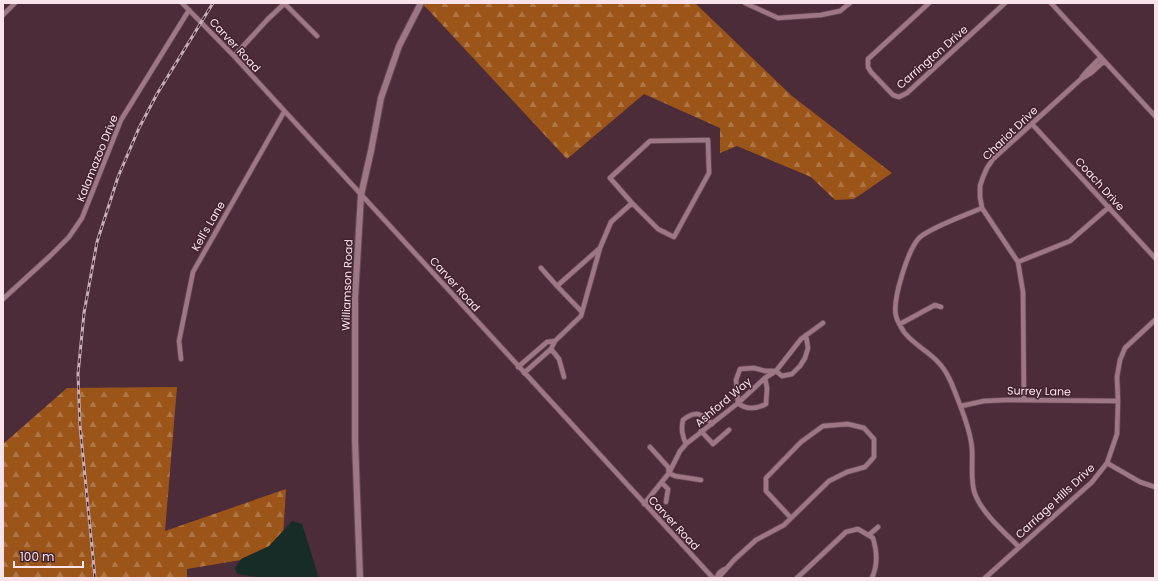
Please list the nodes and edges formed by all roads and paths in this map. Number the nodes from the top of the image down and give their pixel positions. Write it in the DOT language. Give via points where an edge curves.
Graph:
graph roads {
  1 [pos="15,3"];
  2 [pos="182,3"];
  3 [pos="285,3"];
  4 [pos="420,3"];
  5 [pos="745,3"];
  6 [pos="850,3"];
  7 [pos="929,3"];
  8 [pos="1005,3"];
  9 [pos="1051,3"];
  10 [pos="189,10"];
  11 [pos="3,15"];
  12 [pos="317,36"];
  13 [pos="234,56"];
  14 [pos="1102,59"];
  15 [pos="284,112"];
  16 [pos="1155,116"];
  17 [pos="1032,124"];
  18 [pos="361,195"];
  19 [pos="632,203"];
  20 [pos="1109,207"];
  21 [pos="982,208"];
  22 [pos="600,248"];
  23 [pos="1155,258"];
  24 [pos="1018,262"];
  25 [pos="541,268"];
  26 [pos="557,286"];
  27 [pos="3,299"];
  28 [pos="941,307"];
  29 [pos="582,312"];
  30 [pos="1155,320"];
  31 [pos="823,323"];
  32 [pos="900,324"];
  33 [pos="806,335"];
  34 [pos="554,341"];
  35 [pos="551,350"];
  36 [pos="181,359"];
  37 [pos="518,367"];
  38 [pos="776,371"];
  39 [pos="524,373"];
  40 [pos="564,378"];
  41 [pos="765,378"];
  42 [pos="1024,400"];
  43 [pos="1118,401"];
  44 [pos="738,403"];
  45 [pos="961,406"];
  46 [pos="712,424"];
  47 [pos="730,430"];
  48 [pos="701,432"];
  49 [pos="686,444"];
  50 [pos="650,447"];
  51 [pos="1107,463"];
  52 [pos="669,473"];
  53 [pos="701,480"];
  54 [pos="662,483"];
  55 [pos="1155,487"];
  56 [pos="666,502"];
  57 [pos="644,504"];
  58 [pos="790,518"];
  59 [pos="878,527"];
  60 [pos="869,535"];
  61 [pos="1019,548"];
  62 [pos="360,578"];
  63 [pos="715,578"];
  64 [pos="797,578"];
  65 [pos="872,578"];
  66 [pos="985,578"];
  1 -- 11 [label="street"];
  2 -- 10 [label="street, Carver Road"];
  3 -- 12 [label="street"];
  3 -- 13 [label="street"];
  4 -- 18 [label="main road, Williamson Road" via="399,46 381,98"];
  5 -- 6 [label="street" via="778,18 821,15 840,11"];
  7 -- 8 [label="street, Carrington Drive" via="868,59 871,72 893,95 899,97 907,94"];
  9 -- 14 [label="street"];
  10 -- 13 [label="street, Carver Road"];
  10 -- 27 [label="street, Kalamazoo Drive" via="121,120 82,218 69,237"];
  13 -- 15 [label="street, Carver Road"];
  14 -- 16 [label="street"];
  14 -- 17 [label="street, Chariot Drive"];
  15 -- 18 [label="street, Carver Road"];
  15 -- 36 [label="street, Kell's Lane" via="192,272 179,341"];
  17 -- 20 [label="street, Coach Drive"];
  17 -- 21 [label="street, Chariot Drive" via="993,159 987,168 980,186"];
  18 -- 37 [label="street, Carver Road"];
  18 -- 62 [label="main road, Williamson Road" via="355,298 355,440"];
  19 -- 19 [label="street" via="610,178 650,141 708,140 709,173 674,237 658,229"];
  19 -- 22 [label="street" via="611,222"];
  20 -- 23 [label="street, Coach Drive"];
  20 -- 24 [label="street" via="1070,241"];
  21 -- 24 [label="street, Chariot Drive"];
  21 -- 32 [label="street" via="919,238 901,277 896,297 896,316"];
  22 -- 26 [label="street"];
  22 -- 29 [label="street"];
  24 -- 42 [label="street, Chariot Drive" via="1023,292"];
  25 -- 26 [label="street"];
  26 -- 29 [label="street"];
  28 -- 32 [label="street" via="935,305"];
  29 -- 34 [label="street" via="581,316"];
  30 -- 43 [label="street, Carriage Hills Drive" via="1126,348 1120,360 1117,377"];
  31 -- 33 [label="street, Ashford Way"];
  32 -- 45 [label="street" via="908,337 945,370"];
  33 -- 38 [label="street, Ashford Way" via="800,339"];
  33 -- 38 [label="street" via="808,348 800,366 792,374 782,376"];
  34 -- 35 [label="street"];
  34 -- 37 [label="street" via="547,342"];
  35 -- 39 [label="street"];
  35 -- 40 [label="street" via="559,359"];
  37 -- 39 [label="street, Carver Road"];
  38 -- 41 [label="street, Ashford Way"];
  38 -- 44 [label="street" via="740,369 736,380"];
  39 -- 57 [label="street, Carver Road"];
  41 -- 44 [label="street, Ashford Way"];
  41 -- 44 [label="street" via="768,388 766,404 760,408 743,408"];
  42 -- 43 [label="street, Surrey Lane"];
  42 -- 45 [label="street, Surrey Lane" via="984,400"];
  43 -- 51 [label="street, Carriage Hills Drive" via="1117,434"];
  44 -- 46 [label="street, Ashford Way"];
  45 -- 61 [label="street" via="972,447 974,492 987,514"];
  46 -- 48 [label="street, Ashford Way"];
  46 -- 49 [label="street" via="699,414 690,414 683,420 682,436"];
  47 -- 48 [label="street" via="713,444"];
  48 -- 49 [label="street, Ashford Way"];
  49 -- 52 [label="street, Ashford Way"];
  50 -- 52 [label="street" via="668,467"];
  51 -- 55 [label="street" via="1140,482"];
  51 -- 61 [label="street, Carriage Hills Drive" via="1092,482"];
  52 -- 53 [label="street"];
  52 -- 54 [label="street, Ashford Way"];
  54 -- 56 [label="street" via="668,489"];
  54 -- 57 [label="street, Ashford Way"];
  57 -- 63 [label="street, Carver Road"];
  58 -- 58 [label="street" via="829,481 847,472 866,467 874,457 874,439 864,428 848,424 823,426 801,442 766,478 766,491"];
  58 -- 63 [label="street" via="756,540 726,568 725,572"];
  59 -- 60 [label="street"];
  60 -- 64 [label="street" via="858,529 846,532"];
  60 -- 65 [label="street" via="873,538 877,561"];
  61 -- 66 [label="street, Carriage Hills Drive"];
}
